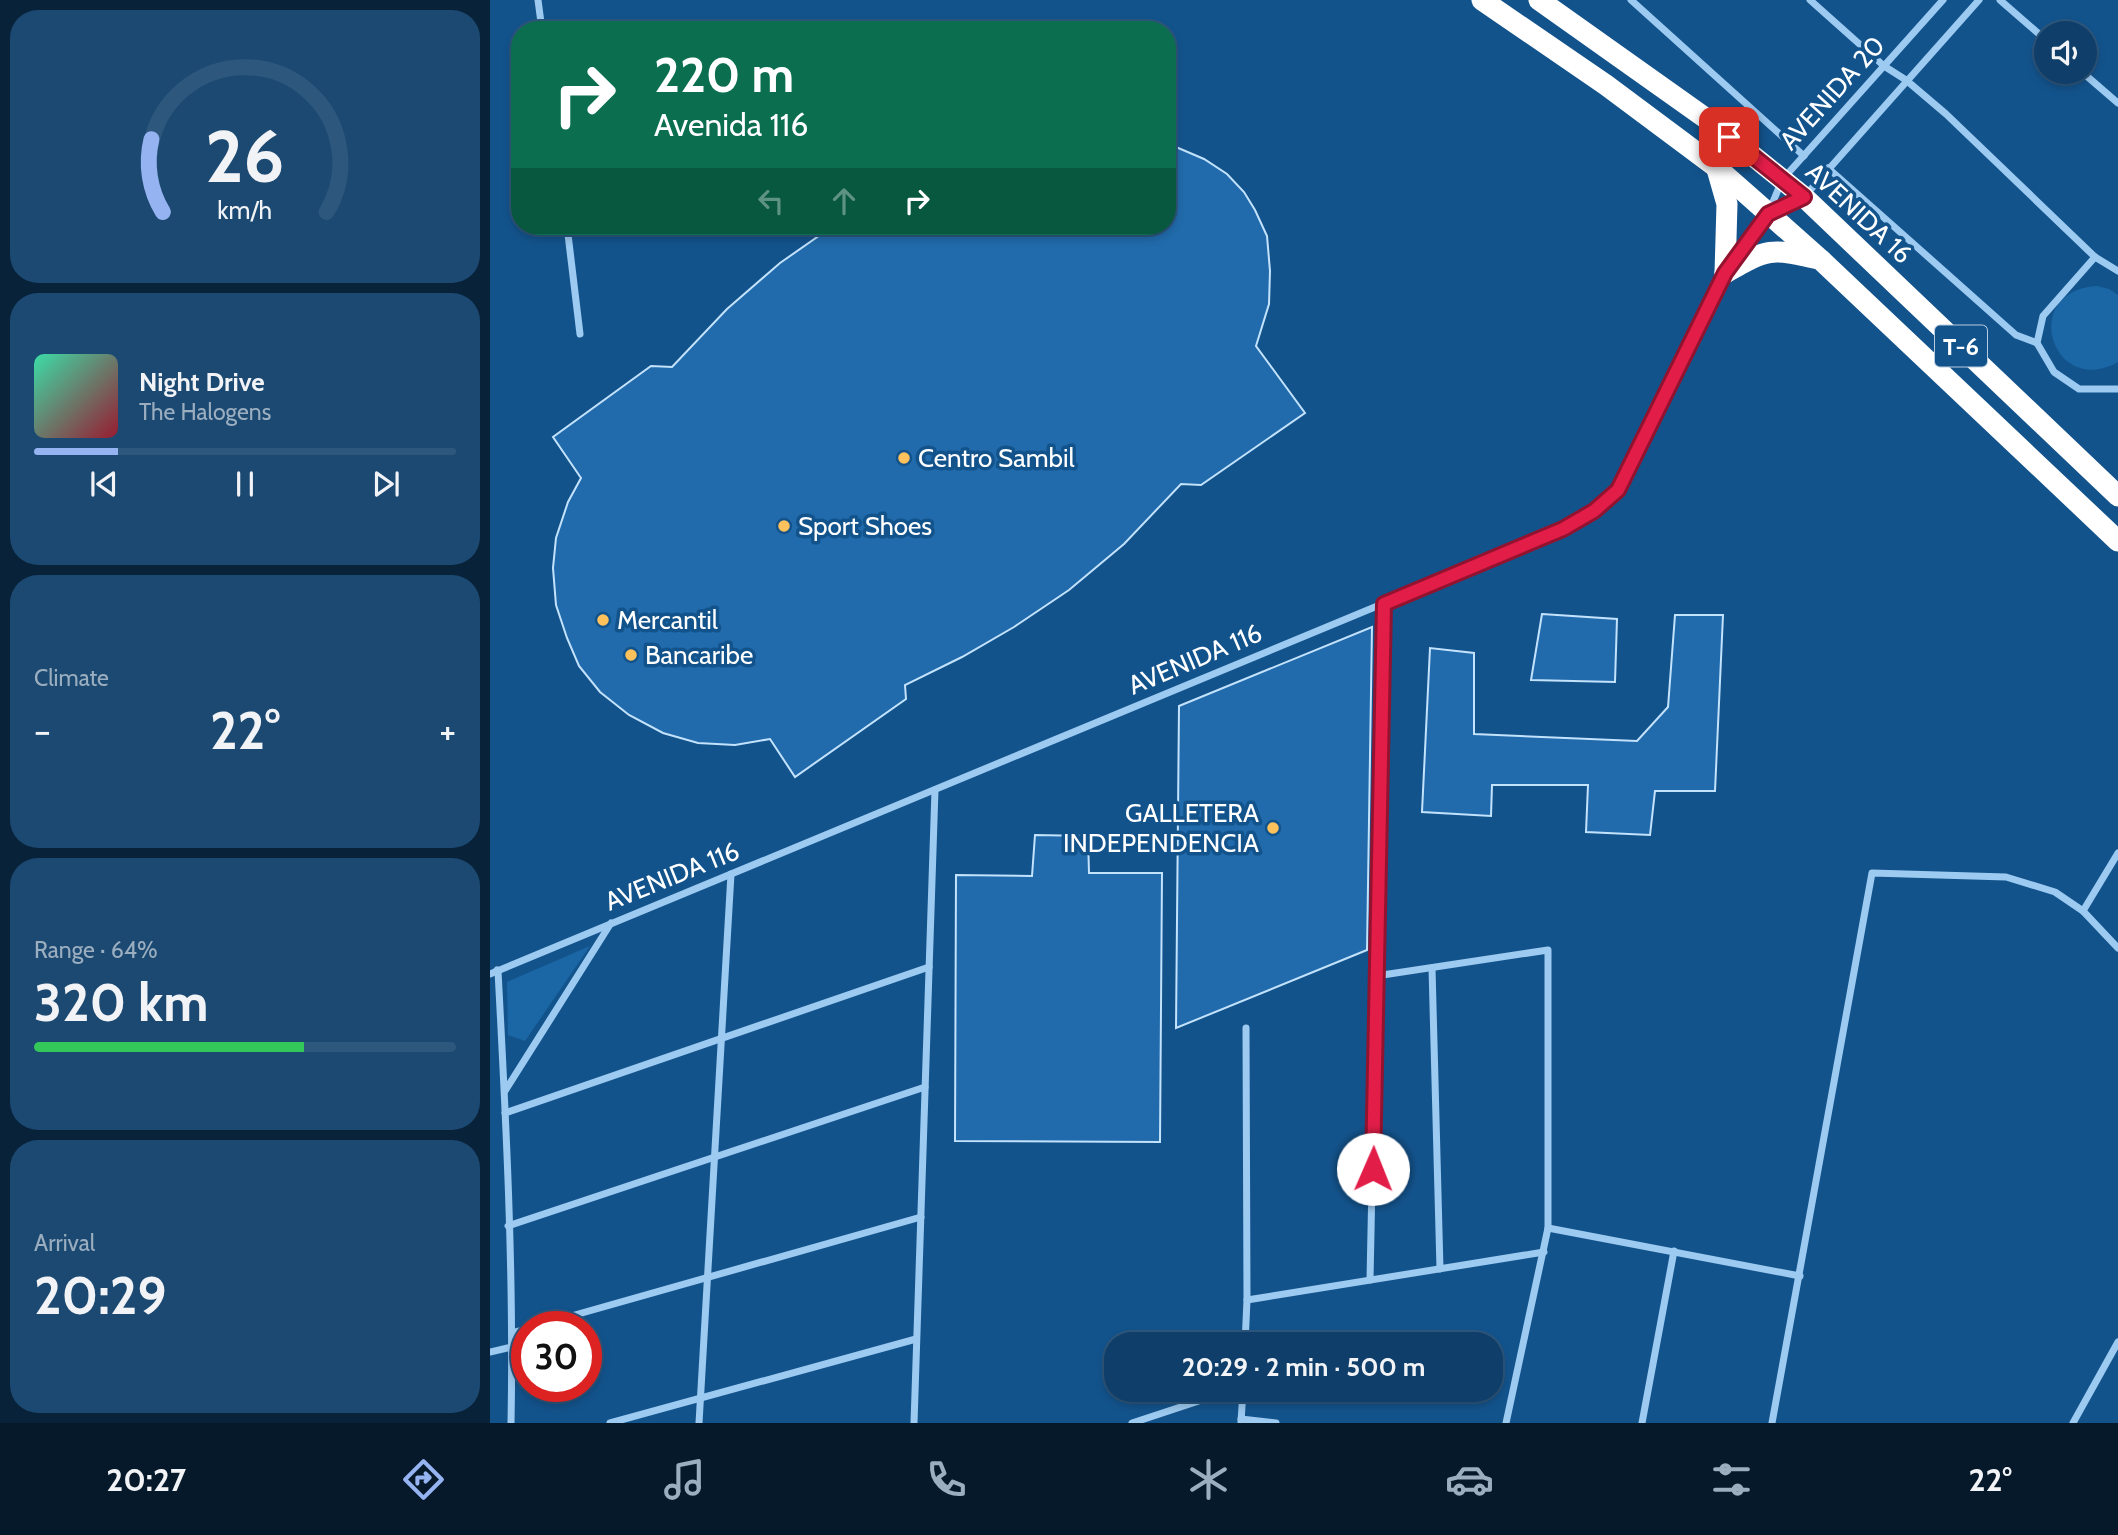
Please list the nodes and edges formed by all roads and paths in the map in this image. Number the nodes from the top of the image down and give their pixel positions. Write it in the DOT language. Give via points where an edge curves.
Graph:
graph roads {
  1 [pos="538,0"];
  2 [pos="1482,0"];
  3 [pos="1539,0"];
  4 [pos="1631,0"];
  5 [pos="1810,0"];
  6 [pos="1943,0"];
  7 [pos="1979,0"];
  8 [pos="2000,0"];
  9 [pos="541,21"];
  10 [pos="2034,30"];
  11 [pos="1884,66"];
  12 [pos="1906,80"];
  13 [pos="2096,84"];
  14 [pos="2118,103"];
  15 [pos="1804,156"];
  16 [pos="1716,167"];
  17 [pos="1828,168"];
  18 [pos="1782,180"];
  19 [pos="1804,197"];
  20 [pos="1768,214"];
  21 [pos="567,235"];
  22 [pos="2095,257"];
  23 [pos="1820,259"];
  24 [pos="2118,271"];
  25 [pos="1725,273"];
  26 [pos="580,334"];
  27 [pos="2037,344"];
  28 [pos="2118,389"];
  29 [pos="2118,496"];
  30 [pos="2118,541"];
  31 [pos="1384,604"];
  32 [pos="935,790"];
  33 [pos="2118,853"];
  34 [pos="731,874"];
  35 [pos="2083,911"];
  36 [pos="611,923"];
  37 [pos="2118,948"];
  38 [pos="929,967"];
  39 [pos="1432,968"];
  40 [pos="493,971"];
  41 [pos="1377,976"];
  42 [pos="1246,1028"];
  43 [pos="722,1038"];
  44 [pos="925,1087"];
  45 [pos="505,1091"];
  46 [pos="505,1113"];
  47 [pos="715,1157"];
  48 [pos="920,1217"];
  49 [pos="509,1226"];
  50 [pos="1548,1228"];
  51 [pos="1674,1251"];
  52 [pos="1544,1252"];
  53 [pos="1440,1269"];
  54 [pos="1800,1276"];
  55 [pos="708,1278"];
  56 [pos="1370,1280"];
  57 [pos="1247,1300"];
  58 [pos="511,1311"];
  59 [pos="590,1311"];
  60 [pos="1246,1332"];
  61 [pos="916,1339"];
  62 [pos="2118,1342"];
  63 [pos="511,1347"];
  64 [pos="490,1352"];
  65 [pos="701,1398"];
  66 [pos="511,1402"];
  67 [pos="1196,1402"];
  68 [pos="1242,1402"];
  69 [pos="1241,1421"];
  70 [pos="511,1423"];
  71 [pos="610,1423"];
  72 [pos="699,1423"];
  73 [pos="914,1423"];
  74 [pos="1132,1423"];
  75 [pos="1276,1423"];
  76 [pos="1506,1423"];
  77 [pos="1642,1423"];
  78 [pos="1772,1423"];
  79 [pos="2073,1423"];
  1 -- 9 [label="street"];
  2 -- 16 [label="highway, T-6"];
  3 -- 18 [label="highway, AVENIDA 16 / T-6" via="1711,122"];
  4 -- 15 [label="street"];
  5 -- 11 [label="street"];
  6 -- 11 [label="street, AVENIDA 20"];
  7 -- 12 [label="street, AVENIDA 20"];
  8 -- 10 [label="street"];
  11 -- 12 [label="street"];
  11 -- 15 [label="street, AVENIDA 20"];
  12 -- 17 [label="street, AVENIDA 20"];
  12 -- 22 [label="street"];
  13 -- 14 [label="street"];
  15 -- 18 [label="street, AVENIDA 20"];
  16 -- 20 [label="highway, T-6"];
  16 -- 25 [label="highway" via="1727,204"];
  17 -- 19 [label="street, AVENIDA 20"];
  17 -- 27 [label="street" via="2016,335"];
  18 -- 19 [label="highway, AVENIDA 16 / T-6"];
  18 -- 20 [label="street, AVENIDA 20"];
  19 -- 20 [label="street, AVENIDA 20"];
  19 -- 29 [label="highway, AVENIDA 16 / T-6"];
  20 -- 23 [label="highway, T-6"];
  20 -- 25 [label="street, AVENIDA 116"];
  21 -- 26 [label="street"];
  22 -- 24 [label="street"];
  22 -- 27 [label="street" via="2043,316"];
  23 -- 25 [label="highway" via="1772,251"];
  23 -- 30 [label="highway, T-6"];
  25 -- 31 [label="street, AVENIDA 116" via="1618,490 1563,529"];
  27 -- 28 [label="street" via="2054,372 2079,390"];
  31 -- 32 [label="street, AVENIDA 116"];
  31 -- 41 [label="street"];
  32 -- 34 [label="street, AVENIDA 116"];
  32 -- 38 [label="street"];
  33 -- 35 [label="street"];
  34 -- 36 [label="street, AVENIDA 116"];
  34 -- 43 [label="street"];
  35 -- 37 [label="street"];
  35 -- 54 [label="street" via="2055,892 2006,877 1872,873"];
  36 -- 40 [label="street, AVENIDA 116"];
  36 -- 45 [label="street"];
  38 -- 43 [label="street"];
  38 -- 44 [label="street"];
  39 -- 41 [label="street"];
  39 -- 50 [label="street" via="1548,950"];
  39 -- 53 [label="street"];
  40 -- 45 [label="street"];
  41 -- 56 [label="street"];
  42 -- 57 [label="street"];
  43 -- 46 [label="street"];
  43 -- 47 [label="street"];
  44 -- 47 [label="street"];
  44 -- 48 [label="street"];
  45 -- 46 [label="street"];
  46 -- 49 [label="street"];
  47 -- 49 [label="street"];
  47 -- 55 [label="street"];
  48 -- 55 [label="street"];
  48 -- 61 [label="street"];
  49 -- 58 [label="street"];
  50 -- 51 [label="street"];
  50 -- 52 [label="street"];
  51 -- 54 [label="street"];
  51 -- 77 [label="street"];
  52 -- 53 [label="street"];
  52 -- 76 [label="street"];
  53 -- 56 [label="street"];
  54 -- 78 [label="street"];
  55 -- 59 [label="street"];
  55 -- 65 [label="street"];
  56 -- 57 [label="street"];
  57 -- 60 [label="street"];
  61 -- 65 [label="street"];
  61 -- 73 [label="street"];
  62 -- 79 [label="street"];
  63 -- 64 [label="street"];
  65 -- 71 [label="street"];
  65 -- 72 [label="street"];
  66 -- 70 [label="street"];
  67 -- 74 [label="street"];
  68 -- 69 [label="street"];
  69 -- 75 [label="street"];
}
